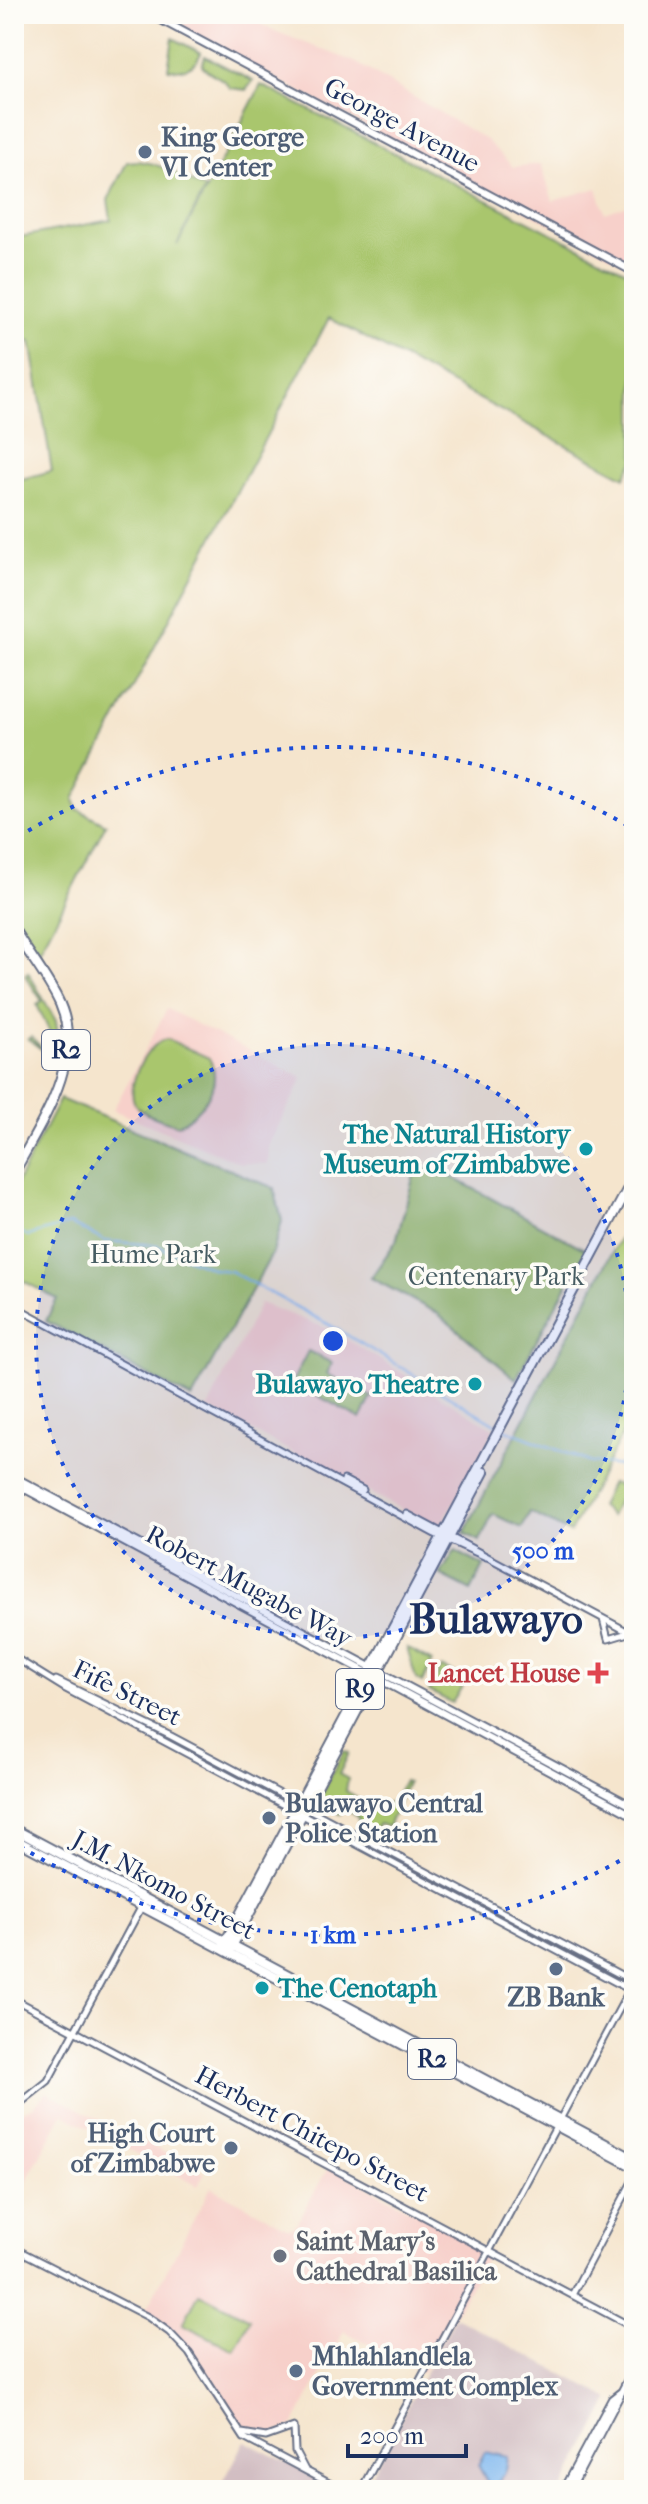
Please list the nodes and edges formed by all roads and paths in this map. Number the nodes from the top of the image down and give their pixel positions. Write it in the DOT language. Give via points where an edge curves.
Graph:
graph roads {
  1 [pos="150,14"];
  2 [pos="634,272"];
  3 [pos="14,929"];
  4 [pos="14,1173"];
  5 [pos="634,1177"];
  6 [pos="634,1189"];
  7 [pos="14,1306"];
  8 [pos="504,1427"];
  9 [pos="14,1480"];
  10 [pos="446,1537"];
  11 [pos="603,1619"];
  12 [pos="632,1634"];
  13 [pos="14,1657"];
  14 [pos="373,1672"];
  15 [pos="634,1807"];
  16 [pos="300,1809"];
  17 [pos="634,1816"];
  18 [pos="14,1829"];
  19 [pos="14,1839"];
  20 [pos="145,1900"];
  21 [pos="227,1946"];
  22 [pos="634,1981"];
  23 [pos="632,1991"];
  24 [pos="14,1999"];
  25 [pos="76,2031"];
  26 [pos="14,2108"];
  27 [pos="558,2122"];
  28 [pos="634,2159"];
  29 [pos="634,2167"];
  30 [pos="634,2178"];
  31 [pos="14,2248"];
  32 [pos="489,2251"];
  33 [pos="572,2295"];
  34 [pos="634,2328"];
  35 [pos="634,2368"];
  36 [pos="621,2392"];
  37 [pos="242,2433"];
  38 [pos="306,2471"];
  39 [pos="342,2490"];
  40 [pos="361,2490"];
  41 [pos="563,2490"];
  42 [pos="570,2490"];
  1 -- 2 [label="main road, George Avenue"];
  3 -- 4 [label="highway, R2" via="58,1000 66,1035 56,1091"];
  5 -- 8 [label="highway, R9"];
  6 -- 8 [label="highway, R9"];
  7 -- 10 [label="street"];
  8 -- 10 [label="highway, R9"];
  9 -- 14 [label="main road, Robert Mugabe Way"];
  10 -- 11 [label="street"];
  10 -- 14 [label="highway, R9"];
  11 -- 12 [label="street"];
  11 -- 12 [label="street" via="608,1639"];
  13 -- 16 [label="street, Fife Street"];
  14 -- 15 [label="main road, Robert Mugabe Way"];
  14 -- 16 [label="highway, R9"];
  14 -- 17 [label="main road, Robert Mugabe Way"];
  16 -- 21 [label="highway, R9"];
  16 -- 22 [label="street, Fife Street"];
  16 -- 23 [label="street, Fife Street"];
  18 -- 20 [label="highway, J.M. Nkomo Street / R2"];
  19 -- 20 [label="highway, J.M. Nkomo Street / R2"];
  20 -- 21 [label="highway, J.M. Nkomo Street / R2"];
  20 -- 25 [label="street"];
  21 -- 27 [label="highway, J.M. Nkomo Street / R2"];
  22 -- 23 [label="street"];
  23 -- 27 [label="street"];
  24 -- 25 [label="street, Herbert Chitepo Street"];
  25 -- 26 [label="street" via="42,2088"];
  25 -- 32 [label="street, Herbert Chitepo Street"];
  27 -- 28 [label="highway, J.M. Nkomo Street / R2"];
  27 -- 29 [label="highway, J.M. Nkomo Street / R2"];
  27 -- 32 [label="street"];
  30 -- 33 [label="street"];
  31 -- 37 [label="street" via="169,2332"];
  32 -- 33 [label="street, Herbert Chitepo Street"];
  32 -- 40 [label="street"];
  33 -- 34 [label="street, Herbert Chitepo Street"];
  35 -- 36 [label="main road"];
  36 -- 41 [label="main road" via="612,2399"];
  36 -- 42 [label="main road"];
  37 -- 38 [label="street"];
  37 -- 38 [label="street" via="266,2437 294,2427 295,2451"];
  38 -- 39 [label="street"];
}
